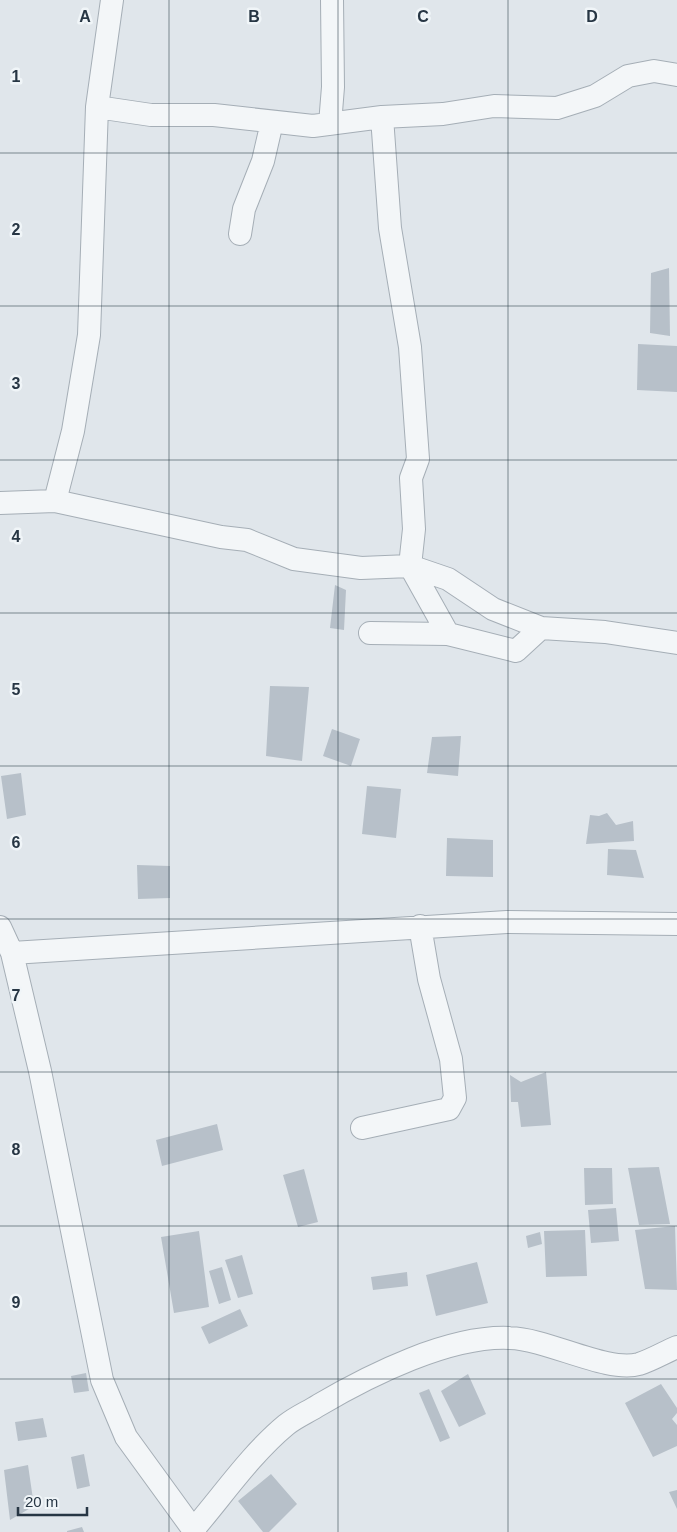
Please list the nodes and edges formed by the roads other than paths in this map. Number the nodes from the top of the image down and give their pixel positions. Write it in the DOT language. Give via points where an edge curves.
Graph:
graph roads {
  1 [pos="112,0"];
  2 [pos="332,0"];
  3 [pos="677,75"];
  4 [pos="97,107"];
  5 [pos="382,117"];
  6 [pos="272,122"];
  7 [pos="330,124"];
  8 [pos="240,234"];
  9 [pos="55,501"];
  10 [pos="0,503"];
  11 [pos="410,566"];
  12 [pos="541,628"];
  13 [pos="370,633"];
  14 [pos="448,634"];
  15 [pos="677,643"];
  16 [pos="677,924"];
  17 [pos="0,927"];
  18 [pos="419,927"];
  19 [pos="12,953"];
  20 [pos="362,1128"];
  21 [pos="677,1347"];
  22 [pos="194,1531"];
  1 -- 4 [label="street"];
  2 -- 7 [label="street"];
  3 -- 5 [label="street" via="654,71 628,76 595,96 557,108 494,106 443,114"];
  4 -- 6 [label="street" via="151,115 214,115"];
  4 -- 9 [label="street" via="89,335 74,431"];
  5 -- 7 [label="street"];
  5 -- 11 [label="street" via="390,228 410,347 418,459 411,478 414,529"];
  6 -- 7 [label="street" via="313,126"];
  6 -- 8 [label="street" via="263,161 244,209"];
  9 -- 10 [label="street"];
  9 -- 11 [label="street" via="247,540 294,559 361,568"];
  11 -- 12 [label="street" via="448,579 493,609"];
  11 -- 14 [label="street"];
  12 -- 14 [label="street" via="516,651"];
  12 -- 15 [label="street" via="604,632"];
  13 -- 14 [label="street"];
  16 -- 18 [label="street" via="507,922"];
  17 -- 19 [label="street"];
  18 -- 19 [label="street"];
  18 -- 20 [label="street" via="429,980 451,1059 454,1098 449,1109"];
  19 -- 22 [label="street" via="40,1071 102,1380 126,1437"];
  21 -- 22 [label="street" via="638,1364 618,1366 537,1342 509,1338 471,1341 405,1361 334,1396 288,1424 262,1447"];
}
